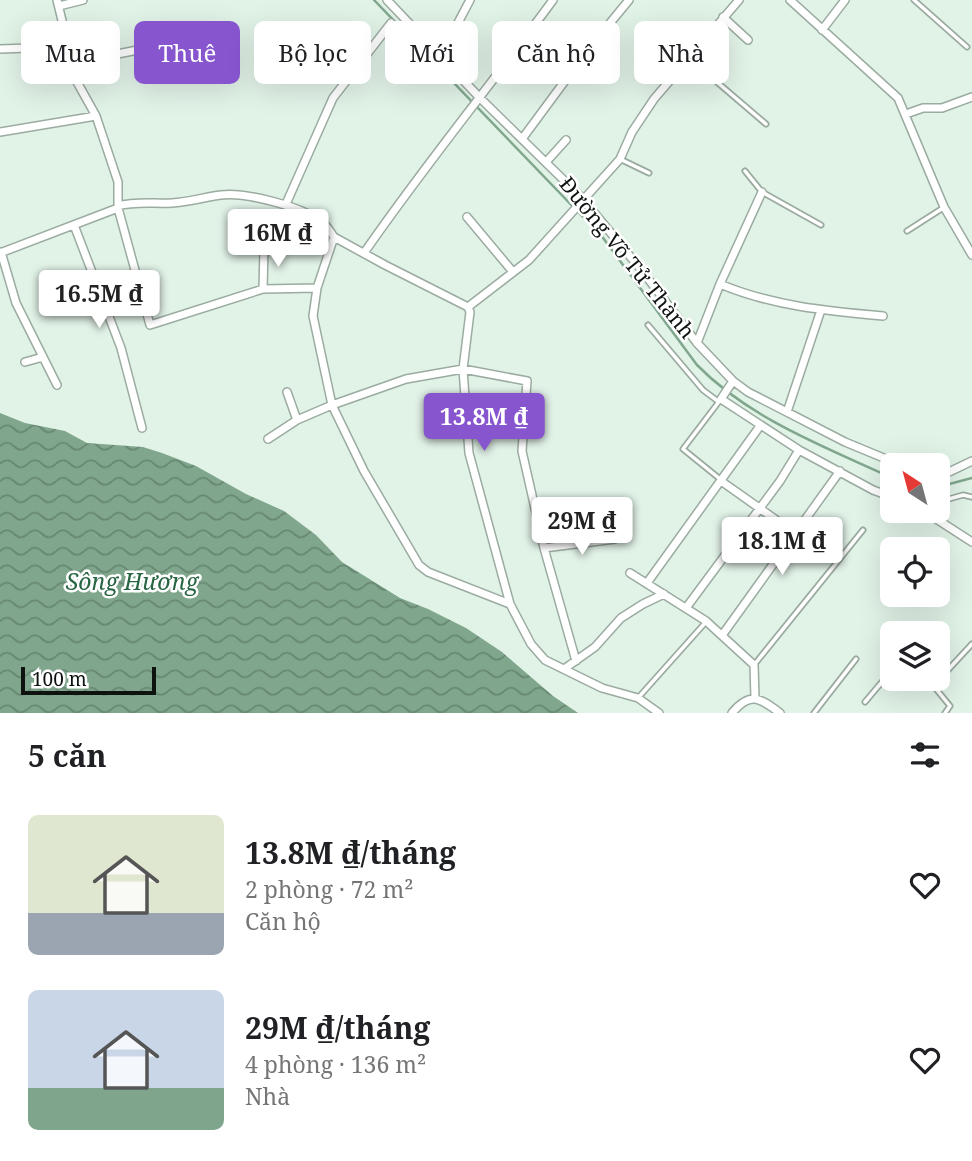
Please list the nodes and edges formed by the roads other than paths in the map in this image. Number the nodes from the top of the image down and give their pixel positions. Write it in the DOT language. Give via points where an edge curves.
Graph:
graph roads {
  1 [pos="83,0"];
  2 [pos="387,0"];
  3 [pos="401,0"];
  4 [pos="470,0"];
  5 [pos="553,0"];
  6 [pos="629,0"];
  7 [pos="738,0"];
  8 [pos="790,0"];
  9 [pos="845,0"];
  10 [pos="914,0"];
  11 [pos="58,3"];
  12 [pos="396,9"];
  13 [pos="723,17"];
  14 [pos="62,21"];
  15 [pos="407,21"];
  16 [pos="459,21"];
  17 [pos="720,21"];
  18 [pos="822,30"];
  19 [pos="385,31"];
  20 [pos="748,40"];
  21 [pos="967,47"];
  22 [pos="21,48"];
  23 [pos="0,49"];
  24 [pos="79,84"];
  25 [pos="465,84"];
  26 [pos="666,84"];
  27 [pos="719,84"];
  28 [pos="972,97"];
  29 [pos="480,100"];
  30 [pos="906,114"];
  31 [pos="96,116"];
  32 [pos="766,124"];
  33 [pos="0,132"];
  34 [pos="522,139"];
  35 [pos="566,140"];
  36 [pos="620,159"];
  37 [pos="547,161"];
  38 [pos="745,172"];
  39 [pos="649,173"];
  40 [pos="762,192"];
  41 [pos="580,201"];
  42 [pos="286,204"];
  43 [pos="118,207"];
  44 [pos="944,208"];
  45 [pos="467,217"];
  46 [pos="74,225"];
  47 [pos="821,225"];
  48 [pos="907,231"];
  49 [pos="334,237"];
  50 [pos="264,249"];
  51 [pos="1,253"];
  52 [pos="364,253"];
  53 [pos="972,255"];
  54 [pos="513,272"];
  55 [pos="720,284"];
  56 [pos="317,288"];
  57 [pos="263,289"];
  58 [pos="468,307"];
  59 [pos="821,310"];
  60 [pos="883,316"];
  61 [pos="648,325"];
  62 [pos="697,343"];
  63 [pos="43,357"];
  64 [pos="25,362"];
  65 [pos="463,369"];
  66 [pos="733,381"];
  67 [pos="57,385"];
  68 [pos="287,392"];
  69 [pos="720,401"];
  70 [pos="332,405"];
  71 [pos="787,412"];
  72 [pos="297,420"];
  73 [pos="760,426"];
  74 [pos="142,428"];
  75 [pos="268,439"];
  76 [pos="799,450"];
  77 [pos="880,456"];
  78 [pos="972,461"];
  79 [pos="840,471"];
  80 [pos="950,472"];
  81 [pos="721,481"];
  82 [pos="880,492"];
  83 [pos="972,497"];
  84 [pos="950,499"];
  85 [pos="759,507"];
  86 [pos="943,523"];
  87 [pos="863,530"];
  88 [pos="796,534"];
  89 [pos="615,539"];
  90 [pos="972,542"];
  91 [pos="544,548"];
  92 [pos="838,561"];
  93 [pos="631,573"];
  94 [pos="646,583"];
  95 [pos="664,594"];
  96 [pos="510,604"];
  97 [pos="686,608"];
  98 [pos="706,621"];
  99 [pos="723,634"];
  100 [pos="972,644"];
  101 [pos="856,659"];
  102 [pos="576,661"];
  103 [pos="754,665"];
  104 [pos="950,668"];
  105 [pos="564,669"];
  106 [pos="880,684"];
  107 [pos="939,691"];
  108 [pos="638,698"];
  109 [pos="755,698"];
  110 [pos="865,702"];
  111 [pos="947,712"];
  112 [pos="659,713"];
  113 [pos="732,713"];
  114 [pos="780,713"];
  115 [pos="814,713"];
  1 -- 11 [label="street"];
  2 -- 12 [label="street, Đường Võ Tử Thành"];
  3 -- 12 [label="street"];
  4 -- 16 [label="street"];
  5 -- 29 [label="street"];
  6 -- 34 [label="street"];
  7 -- 13 [label="street"];
  8 -- 18 [label="street"];
  9 -- 18 [label="street"];
  10 -- 21 [label="lane"];
  11 -- 14 [label="street"];
  12 -- 15 [label="street, Đường Võ Tử Thành"];
  13 -- 17 [label="street"];
  13 -- 20 [label="street"];
  18 -- 30 [label="street" via="891,89"];
  19 -- 42 [label="street" via="333,98"];
  22 -- 23 [label="street"];
  24 -- 31 [label="street"];
  25 -- 29 [label="street, Đường Võ Tử Thành"];
  26 -- 36 [label="street" via="632,132"];
  27 -- 32 [label="lane"];
  28 -- 30 [label="street"];
  29 -- 34 [label="street, Đường Võ Tử Thành"];
  29 -- 52 [label="street"];
  30 -- 44 [label="street"];
  31 -- 33 [label="street"];
  31 -- 43 [label="street" via="118,182"];
  34 -- 37 [label="street, Đường Võ Tử Thành"];
  35 -- 37 [label="street"];
  36 -- 39 [label="lane"];
  36 -- 41 [label="street"];
  37 -- 41 [label="street, Đường Võ Tử Thành"];
  38 -- 40 [label="lane"];
  40 -- 47 [label="lane"];
  40 -- 55 [label="street"];
  41 -- 54 [label="street"];
  41 -- 62 [label="street, Đường Võ Tử Thành"];
  42 -- 43 [label="street" via="224,194"];
  42 -- 49 [label="street" via="325,224"];
  43 -- 46 [label="street"];
  43 -- 57 [label="street" via="150,325"];
  44 -- 48 [label="lane"];
  44 -- 53 [label="street"];
  45 -- 54 [label="street"];
  46 -- 51 [label="street"];
  46 -- 74 [label="street" via="121,348"];
  49 -- 52 [label="street"];
  49 -- 56 [label="street"];
  50 -- 57 [label="street"];
  51 -- 63 [label="street" via="16,303"];
  52 -- 58 [label="street"];
  54 -- 58 [label="street"];
  55 -- 59 [label="street" via="748,296"];
  55 -- 62 [label="street"];
  56 -- 57 [label="street"];
  56 -- 70 [label="street" via="313,316"];
  58 -- 65 [label="street"];
  59 -- 60 [label="street"];
  59 -- 71 [label="street"];
  61 -- 69 [label="lane" via="703,390"];
  62 -- 66 [label="street, Đường Võ Tử Thành"];
  63 -- 64 [label="street"];
  63 -- 67 [label="street"];
  65 -- 70 [label="street" via="406,379"];
  65 -- 91 [label="street" via="527,381 522,452"];
  65 -- 96 [label="street" via="469,453"];
  66 -- 69 [label="street"];
  66 -- 71 [label="street, Đường Võ Tử Thành"];
  68 -- 72 [label="street"];
  69 -- 73 [label="street"];
  69 -- 81 [label="lane" via="682,449"];
  70 -- 72 [label="street"];
  70 -- 96 [label="street" via="364,471 423,569"];
  71 -- 77 [label="street, Đường Võ Tử Thành"];
  72 -- 75 [label="street"];
  73 -- 76 [label="street"];
  73 -- 81 [label="street"];
  76 -- 79 [label="street"];
  76 -- 85 [label="street"];
  78 -- 80 [label="street"];
  79 -- 82 [label="street"];
  79 -- 88 [label="street"];
  81 -- 85 [label="street"];
  81 -- 94 [label="street"];
  83 -- 84 [label="lane"];
  85 -- 88 [label="street"];
  85 -- 97 [label="street"];
  86 -- 90 [label="street"];
  87 -- 92 [label="lane"];
  88 -- 92 [label="lane"];
  88 -- 99 [label="street"];
  89 -- 91 [label="street"];
  91 -- 102 [label="street"];
  92 -- 103 [label="lane"];
  93 -- 94 [label="street"];
  94 -- 95 [label="street"];
  95 -- 97 [label="street"];
  95 -- 102 [label="street" via="621,618"];
  96 -- 105 [label="street" via="536,651"];
  97 -- 98 [label="street"];
  98 -- 99 [label="street"];
  98 -- 108 [label="lane"];
  99 -- 103 [label="street"];
  100 -- 104 [label="lane"];
  101 -- 115 [label="lane"];
  102 -- 105 [label="street"];
  103 -- 109 [label="street"];
  105 -- 108 [label="street" via="602,688"];
  106 -- 110 [label="lane"];
  107 -- 111 [label="lane" via="950,706"];
  108 -- 112 [label="street"];
  109 -- 113 [label="street" via="745,700"];
  109 -- 114 [label="street"];
}
